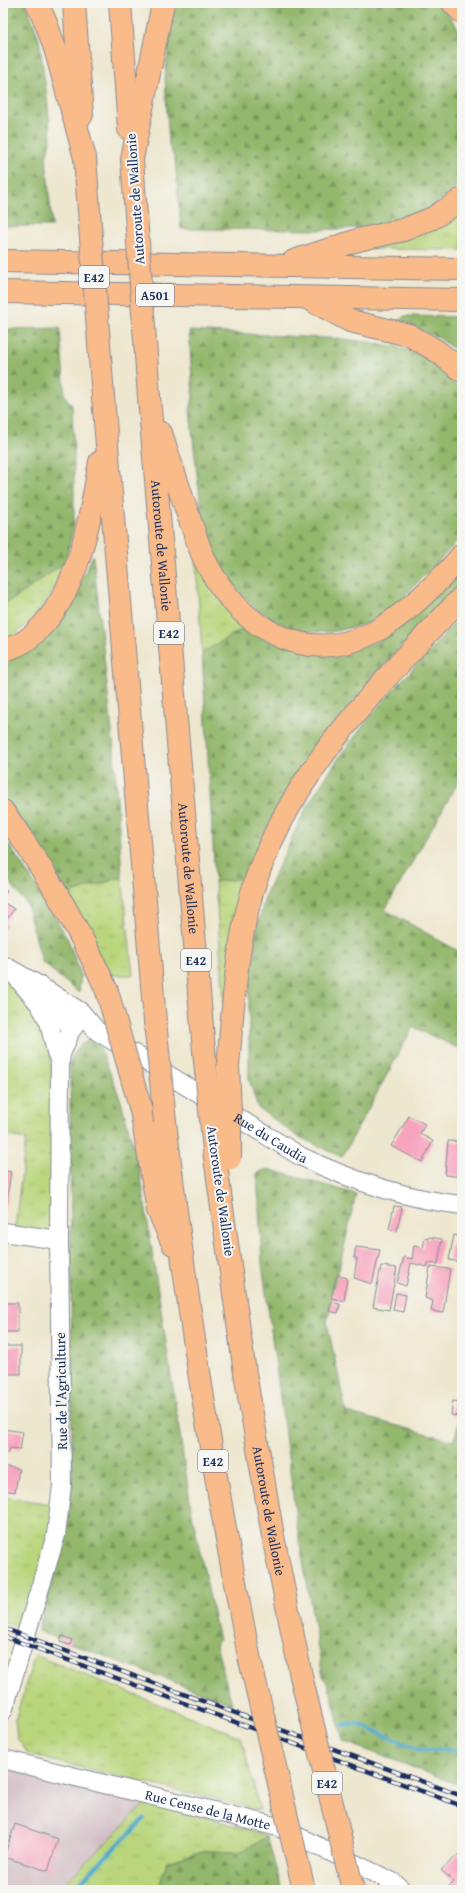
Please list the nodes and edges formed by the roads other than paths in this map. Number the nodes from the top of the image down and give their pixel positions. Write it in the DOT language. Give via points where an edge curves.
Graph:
graph roads {
  1 [pos="36,3"];
  2 [pos="74,3"];
  3 [pos="120,3"];
  4 [pos="163,3"];
  5 [pos="453,3"];
  6 [pos="462,12"];
  7 [pos="85,158"];
  8 [pos="132,158"];
  9 [pos="462,199"];
  10 [pos="3,261"];
  11 [pos="278,267"];
  12 [pos="462,269"];
  13 [pos="3,292"];
  14 [pos="306,298"];
  15 [pos="462,300"];
  16 [pos="462,371"];
  17 [pos="150,397"];
  18 [pos="106,436"];
  19 [pos="462,556"];
  20 [pos="462,597"];
  21 [pos="3,651"];
  22 [pos="3,811"];
  23 [pos="6,967"];
  24 [pos="73,1023"];
  25 [pos="222,1154"];
  26 [pos="462,1205"];
  27 [pos="3,1232"];
  28 [pos="59,1240"];
  29 [pos="182,1265"];
  30 [pos="3,1711"];
  31 [pos="3,1759"];
  32 [pos="304,1890"];
  33 [pos="353,1890"];
  34 [pos="402,1890"];
  1 -- 7 [label="highway" via="55,48"];
  2 -- 7 [label="highway, E42"];
  3 -- 8 [label="highway, Autoroute de Wallonie / E42"];
  4 -- 8 [label="highway"];
  5 -- 6 [label="highway"];
  7 -- 18 [label="highway, E42, bridge"];
  8 -- 17 [label="highway, Autoroute de Wallonie / E42, bridge"];
  9 -- 11 [label="highway" via="433,218 403,230 358,240"];
  10 -- 11 [label="highway, A501"];
  11 -- 12 [label="highway, A501"];
  13 -- 14 [label="highway, A501"];
  14 -- 15 [label="highway, A501"];
  14 -- 16 [label="highway" via="350,321 409,335 437,351"];
  17 -- 19 [label="highway" via="186,510 208,568 239,609 270,633 299,644 332,646 370,634 388,624 449,571"];
  17 -- 25 [label="highway, Autoroute de Wallonie / E42, bridge" via="204,1051"];
  18 -- 21 [label="highway" via="86,533 71,580 50,617 25,641"];
  18 -- 29 [label="highway, E42, bridge" via="155,1021"];
  20 -- 25 [label="highway, bridge" via="372,693 329,746 292,804 270,845 252,892 242,938 234,990 228,1066 230,1113"];
  22 -- 29 [label="highway, bridge" via="68,911 107,991 141,1110 158,1210"];
  23 -- 24 [label="street, Rue du Caudia" via="40,1005"];
  23 -- 24 [label="street, Rue du Caudia" via="58,997"];
  24 -- 26 [label="street, Rue du Caudia" via="306,1159 376,1187"];
  24 -- 28 [label="street, Rue de l'Agriculture" via="62,1054"];
  25 -- 33 [label="highway, Autoroute de Wallonie / E42, bridge" via="219,1178 245,1373 273,1536 301,1676"];
  27 -- 28 [label="street"];
  28 -- 30 [label="street, Rue de l'Agriculture" via="62,1485 59,1519"];
  29 -- 32 [label="highway, E42, bridge" via="226,1539 248,1656"];
  31 -- 34 [label="street, Rue Cense de la Motte" via="278,1827 393,1882"];
}
